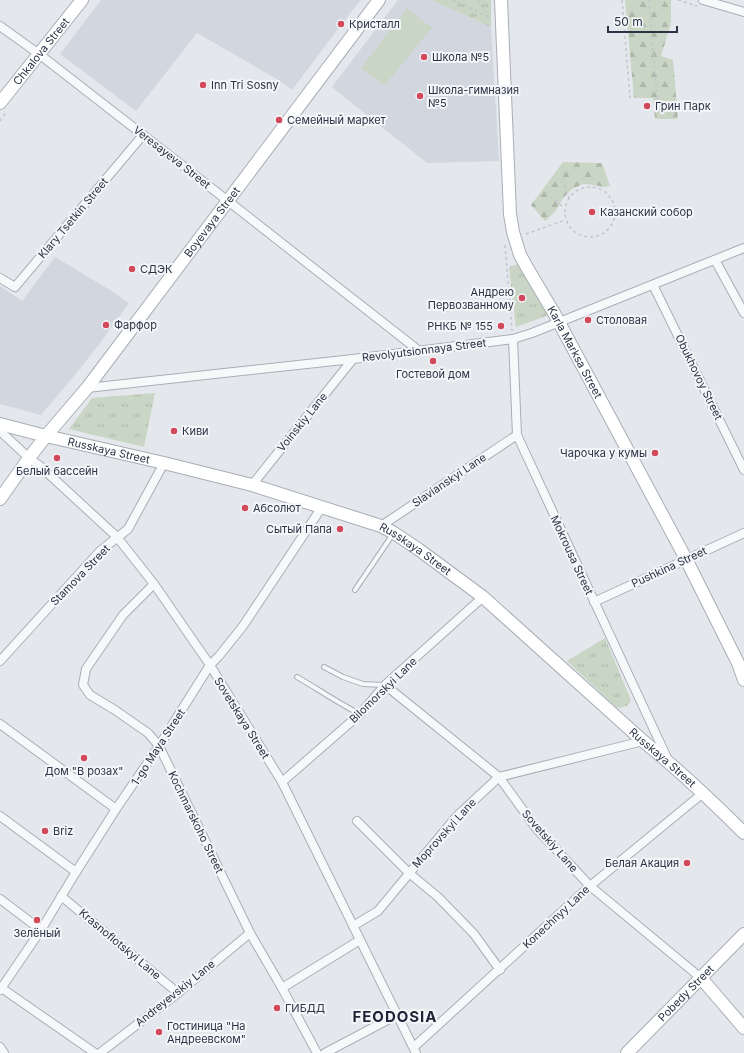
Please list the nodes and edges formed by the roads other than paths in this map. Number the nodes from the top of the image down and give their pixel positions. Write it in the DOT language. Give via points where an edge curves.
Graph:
graph roads {
  1 [pos="82,0"];
  2 [pos="379,0"];
  3 [pos="501,0"];
  4 [pos="703,0"];
  5 [pos="744,12"];
  6 [pos="0,26"];
  7 [pos="39,54"];
  8 [pos="0,103"];
  9 [pos="143,135"];
  10 [pos="228,201"];
  11 [pos="744,248"];
  12 [pos="715,260"];
  13 [pos="0,278"];
  14 [pos="653,285"];
  15 [pos="744,313"];
  16 [pos="559,322"];
  17 [pos="513,339"];
  18 [pos="418,350"];
  19 [pos="353,359"];
  20 [pos="87,388"];
  21 [pos="0,424"];
  22 [pos="0,431"];
  23 [pos="517,435"];
  24 [pos="46,436"];
  25 [pos="29,458"];
  26 [pos="164,463"];
  27 [pos="744,470"];
  28 [pos="252,485"];
  29 [pos="0,499"];
  30 [pos="322,507"];
  31 [pos="381,526"];
  32 [pos="394,533"];
  33 [pos="744,533"];
  34 [pos="117,537"];
  35 [pos="686,559"];
  36 [pos="154,584"];
  37 [pos="355,590"];
  38 [pos="483,597"];
  39 [pos="594,602"];
  40 [pos="0,661"];
  41 [pos="210,665"];
  42 [pos="741,665"];
  43 [pos="324,667"];
  44 [pos="297,677"];
  45 [pos="744,680"];
  46 [pos="385,685"];
  47 [pos="360,714"];
  48 [pos="0,724"];
  49 [pos="643,741"];
  50 [pos="159,746"];
  51 [pos="669,762"];
  52 [pos="499,777"];
  53 [pos="282,782"];
  54 [pos="703,793"];
  55 [pos="116,809"];
  56 [pos="0,816"];
  57 [pos="357,821"];
  58 [pos="744,833"];
  59 [pos="76,872"];
  60 [pos="409,873"];
  61 [pos="590,886"];
  62 [pos="61,896"];
  63 [pos="0,899"];
  64 [pos="353,926"];
  65 [pos="41,930"];
  66 [pos="250,933"];
  67 [pos="744,934"];
  68 [pos="360,940"];
  69 [pos="500,970"];
  70 [pos="698,981"];
  71 [pos="1,988"];
  72 [pos="282,988"];
  73 [pos="178,992"];
  74 [pos="397,1014"];
  75 [pos="744,1028"];
  76 [pos="0,1047"];
  77 [pos="415,1050"];
  78 [pos="4,1053"];
  79 [pos="95,1053"];
  80 [pos="100,1053"];
  81 [pos="317,1053"];
  82 [pos="325,1053"];
  83 [pos="627,1053"];
  1 -- 7 [label="main road, Chkalova Street"];
  2 -- 10 [label="main road, Boyevaya Street"];
  3 -- 16 [label="main road, Karla Marksa Street" via="510,214 514,238 520,255"];
  4 -- 5 [label="street"];
  6 -- 7 [label="street, Veresayeva Street"];
  7 -- 8 [label="main road, Chkalova Street"];
  7 -- 9 [label="street, Veresayeva Street"];
  9 -- 10 [label="street, Veresayeva Street"];
  9 -- 13 [label="street, Klary Tsetkin Street" via="15,287"];
  10 -- 18 [label="street, Veresayeva Street"];
  10 -- 20 [label="main road, Boyevaya Street"];
  11 -- 12 [label="street, Revolyutsionnaya Street"];
  12 -- 14 [label="street, Revolyutsionnaya Street"];
  12 -- 15 [label="street"];
  14 -- 16 [label="street, Revolyutsionnaya Street"];
  14 -- 27 [label="street, Obukhovoy Street"];
  16 -- 17 [label="street, Revolyutsionnaya Street"];
  16 -- 35 [label="main road, Karla Marksa Street"];
  17 -- 18 [label="street, Revolyutsionnaya Street"];
  17 -- 23 [label="street, Mokrousa Street"];
  18 -- 19 [label="street, Revolyutsionnaya Street"];
  19 -- 20 [label="street, Revolyutsionnaya Street"];
  19 -- 28 [label="street, Voinskiy Lane"];
  20 -- 24 [label="main road, Boyevaya Street"];
  21 -- 24 [label="main road, Russkaya Street"];
  22 -- 25 [label="street, Sovetskaya Street"];
  23 -- 31 [label="street, Slavianskyi Lane"];
  23 -- 39 [label="street, Mokrousa Street"];
  24 -- 25 [label="main road, Boyevaya Street"];
  24 -- 26 [label="main road, Russkaya Street"];
  25 -- 29 [label="main road, Boyevaya Street"];
  25 -- 34 [label="street, Sovetskaya Street"];
  26 -- 28 [label="main road, Russkaya Street"];
  26 -- 34 [label="street, Stamova Street" via="128,529"];
  28 -- 30 [label="main road, Russkaya Street"];
  30 -- 31 [label="main road, Russkaya Street"];
  30 -- 41 [label="street, 1-go Maya Street" via="243,626"];
  31 -- 32 [label="main road, Russkaya Street"];
  32 -- 37 [label="lane"];
  32 -- 38 [label="main road, Russkaya Street"];
  33 -- 35 [label="street, Pushkina Street"];
  34 -- 36 [label="street, Sovetskaya Street"];
  34 -- 40 [label="street, Stamova Street" via="100,551"];
  35 -- 39 [label="street, Pushkina Street"];
  35 -- 42 [label="main road, Karla Marksa Street"];
  36 -- 41 [label="street, Sovetskaya Street"];
  36 -- 50 [label="street, Kochmarskoho Street" via="124,615 86,670 83,685 90,695 148,733"];
  38 -- 46 [label="street, Bilomorskyi Lane"];
  38 -- 49 [label="main road, Russkaya Street"];
  39 -- 51 [label="street, Mokrousa Street"];
  41 -- 50 [label="street, 1-go Maya Street"];
  41 -- 53 [label="street, Sovetskaya Street"];
  42 -- 45 [label="main road, Karla Marksa Street"];
  43 -- 46 [label="lane" via="363,684"];
  44 -- 47 [label="lane"];
  46 -- 47 [label="street, Bilomorskyi Lane"];
  46 -- 52 [label="street, Sovetskiy Lane"];
  47 -- 53 [label="street, Bilomorskyi Lane"];
  48 -- 55 [label="street"];
  49 -- 51 [label="main road, Russkaya Street"];
  49 -- 52 [label="street, Moprovskyi Lane"];
  50 -- 55 [label="street, 1-go Maya Street"];
  50 -- 66 [label="street, Kochmarskoho Street"];
  51 -- 54 [label="main road, Russkaya Street"];
  52 -- 60 [label="street, Moprovskyi Lane" via="456,817"];
  52 -- 61 [label="street, Sovetskiy Lane" via="536,828"];
  53 -- 64 [label="street, Sovetskaya Street"];
  54 -- 58 [label="main road, Russkaya Street"];
  54 -- 61 [label="street, Konechnyy Lane"];
  55 -- 59 [label="street, 1-go Maya Street"];
  56 -- 59 [label="street"];
  57 -- 60 [label="street"];
  59 -- 62 [label="street, 1-go Maya Street"];
  60 -- 64 [label="street, Moprovskyi Lane" via="378,911"];
  60 -- 69 [label="street" via="438,897 474,934"];
  61 -- 69 [label="street, Konechnyy Lane"];
  61 -- 70 [label="street, Sovetskiy Lane"];
  62 -- 65 [label="street, 1-go Maya Street"];
  62 -- 73 [label="street, Krasnoflotskyi Lane"];
  63 -- 65 [label="street"];
  64 -- 68 [label="street, Sovetskaya Street"];
  65 -- 71 [label="street, 1-go Maya Street"];
  66 -- 72 [label="street, Kochmarskoho Street"];
  66 -- 73 [label="street, Andreyevskiy Lane"];
  67 -- 70 [label="main road, Pobedy Street"];
  68 -- 72 [label="street"];
  68 -- 74 [label="street, Sovetskaya Street"];
  69 -- 77 [label="street, Konechnyy Lane"];
  70 -- 75 [label="main road"];
  70 -- 83 [label="main road, Pobedy Street"];
  71 -- 79 [label="street"];
  72 -- 81 [label="street, Kochmarskoho Street"];
  73 -- 80 [label="street, Andreyevskiy Lane"];
  74 -- 77 [label="street, Sovetskaya Street"];
  74 -- 82 [label="street"];
  76 -- 78 [label="street"];
}
